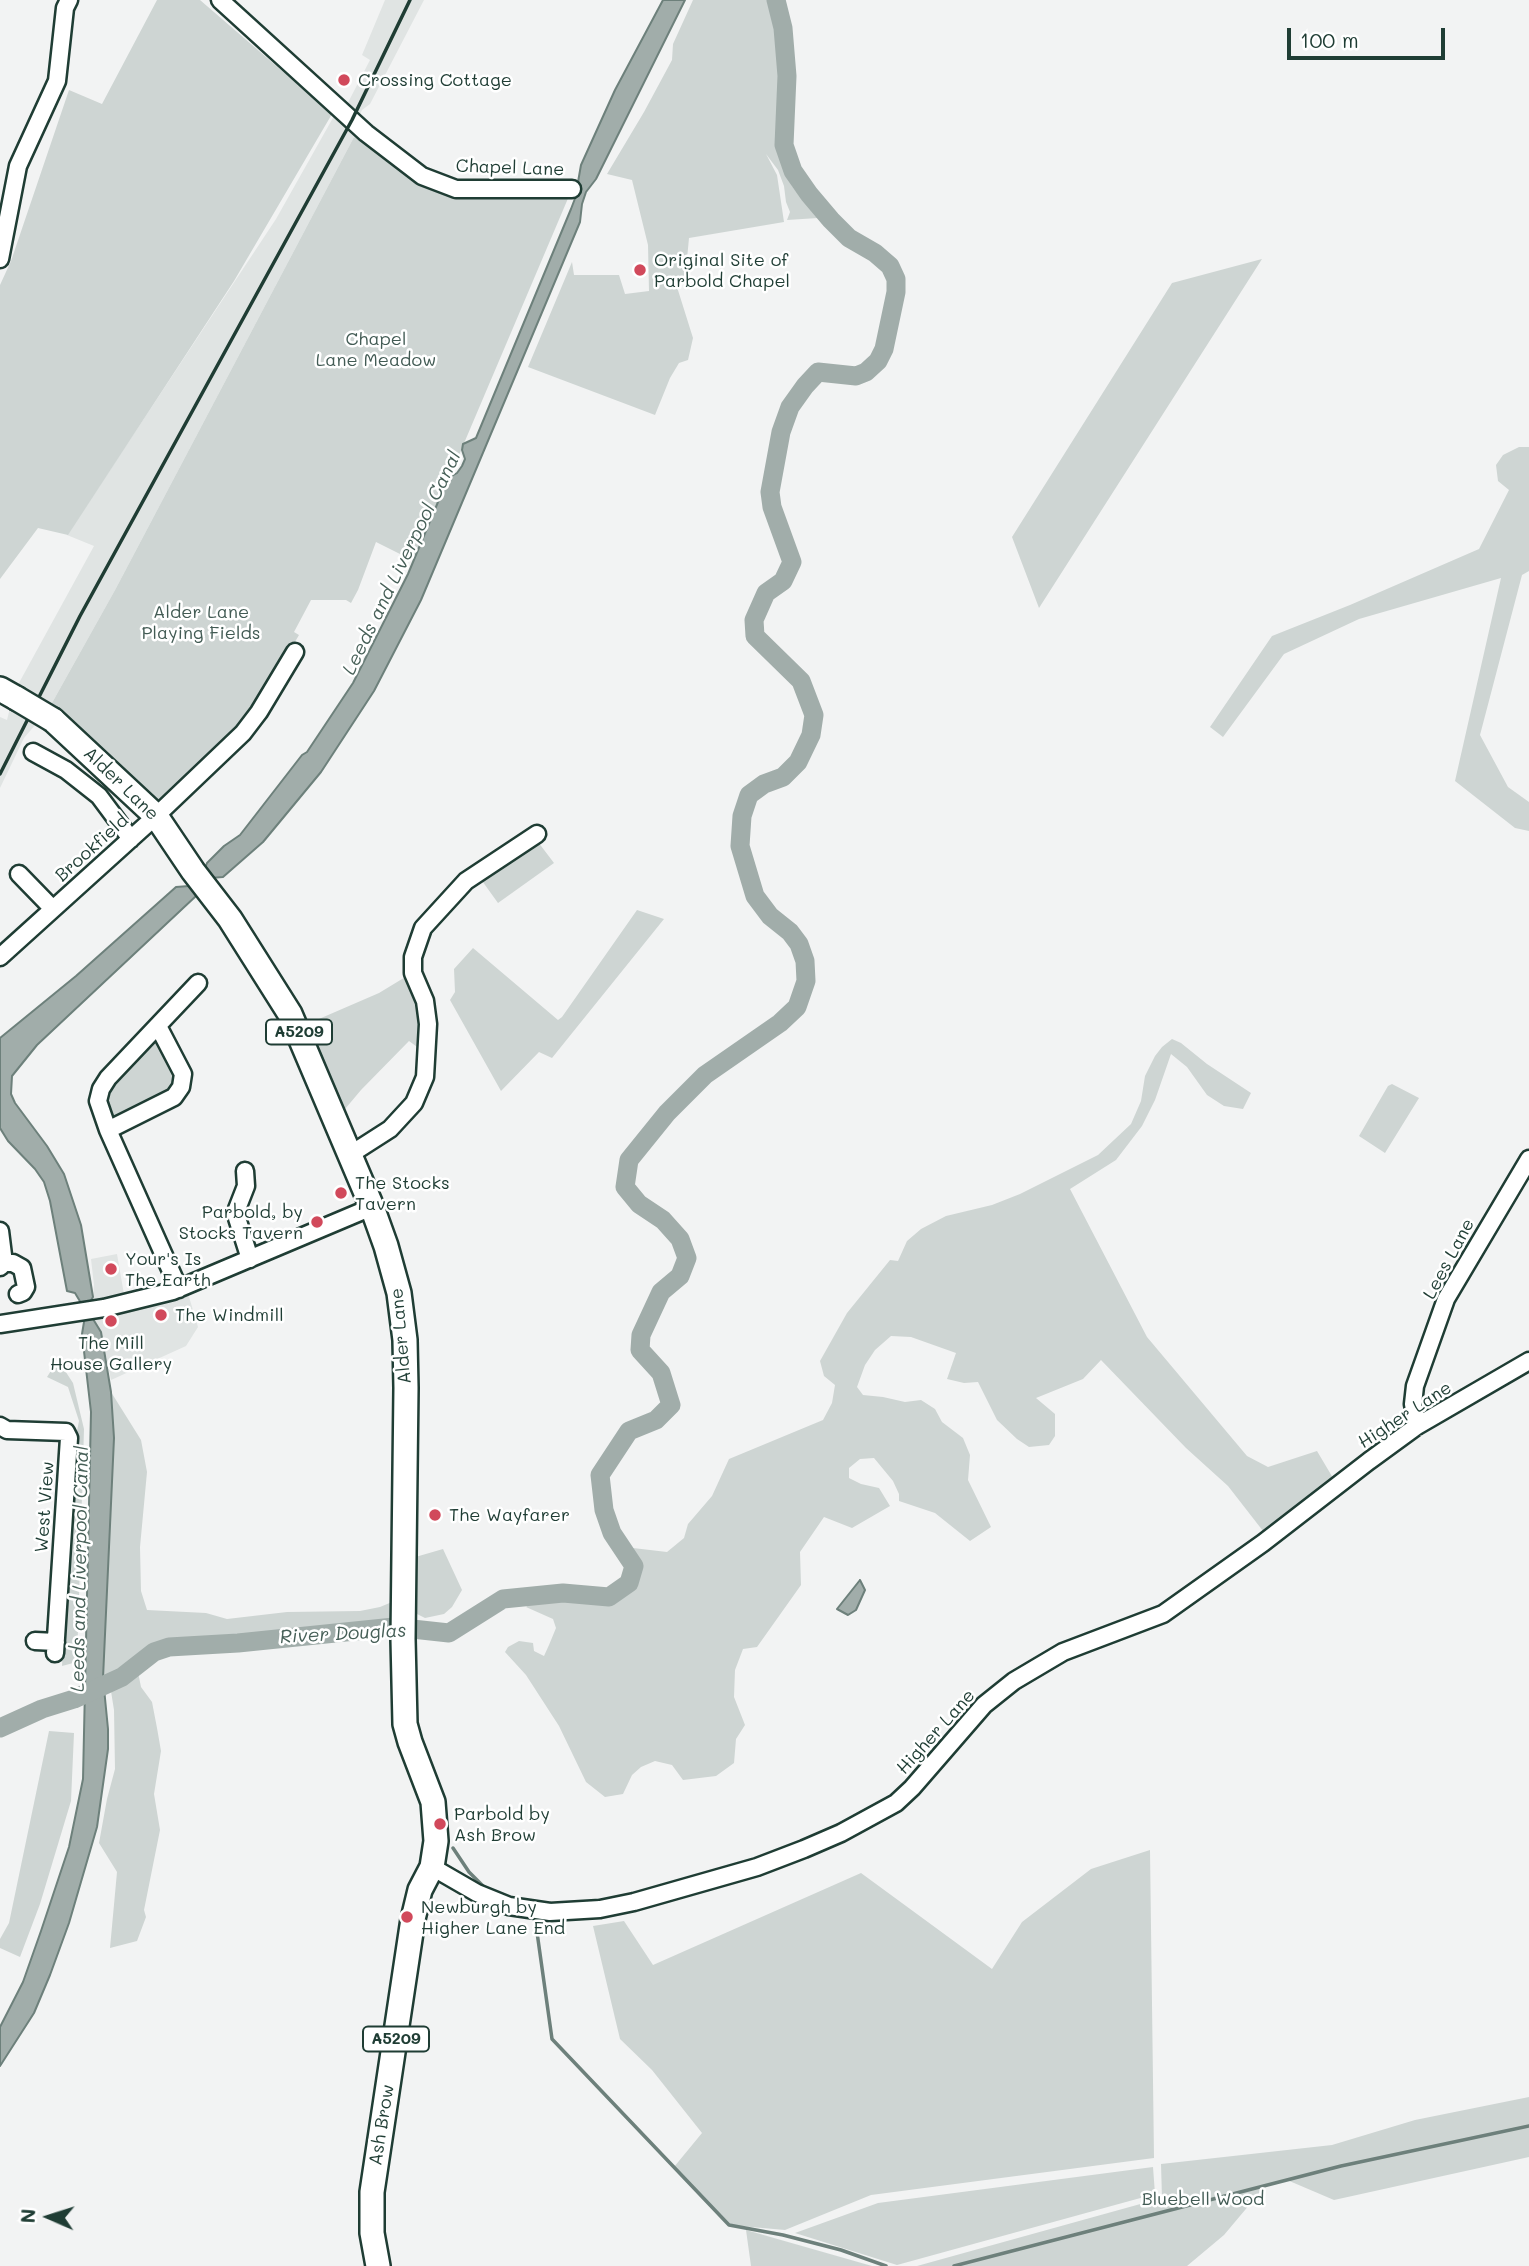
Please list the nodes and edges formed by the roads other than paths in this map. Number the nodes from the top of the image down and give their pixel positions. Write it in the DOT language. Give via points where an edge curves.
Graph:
graph roads {
  1 [pos="69,0"];
  2 [pos="220,0"];
  3 [pos="572,189"];
  4 [pos="0,259"];
  5 [pos="295,652"];
  6 [pos="8,693"];
  7 [pos="33,752"];
  8 [pos="156,816"];
  9 [pos="537,834"];
  10 [pos="131,839"];
  11 [pos="17,872"];
  12 [pos="54,909"];
  13 [pos="0,957"];
  14 [pos="198,984"];
  15 [pos="158,1026"];
  16 [pos="108,1130"];
  17 [pos="351,1154"];
  18 [pos="1529,1158"];
  19 [pos="241,1180"];
  20 [pos="372,1207"];
  21 [pos="0,1231"];
  22 [pos="250,1259"];
  23 [pos="2,1265"];
  24 [pos="179,1289"];
  25 [pos="18,1294"];
  26 [pos="0,1317"];
  27 [pos="0,1324"];
  28 [pos="1529,1361"];
  29 [pos="0,1426"];
  30 [pos="1417,1426"];
  31 [pos="35,1641"];
  32 [pos="407,1733"];
  33 [pos="432,1867"];
  34 [pos="378,2266"];
  1 -- 4 [label="street" via="57,81 18,166"];
  2 -- 3 [label="street, Chapel Lane" via="366,133 422,176 456,188"];
  5 -- 8 [label="street, Brookfield" via="243,733"];
  6 -- 8 [label="highway, Alder Lane / A5209, bridge" via="53,720"];
  7 -- 10 [label="street, Alder Lane" via="99,796"];
  8 -- 10 [label="street, Brookfield"];
  8 -- 17 [label="highway, Alder Lane / A5209" via="230,919 290,1014"];
  9 -- 17 [label="street" via="466,881 423,928 413,965 428,1024 425,1077 414,1103 390,1129"];
  10 -- 12 [label="street, Brookfield"];
  11 -- 12 [label="street, Brookfield"];
  12 -- 13 [label="street, Brookfield"];
  14 -- 15 [label="street"];
  15 -- 16 [label="street" via="101,1088 98,1101"];
  15 -- 16 [label="street" via="183,1074 181,1087 174,1097"];
  16 -- 24 [label="street"];
  17 -- 20 [label="highway, Alder Lane / A5209"];
  18 -- 30 [label="street, Lees Lane" via="1446,1299 1415,1386"];
  19 -- 22 [label="street" via="237,1218"];
  20 -- 22 [label="street"];
  20 -- 32 [label="highway, Alder Lane / A5209" via="394,1269 405,1340"];
  21 -- 23 [label="street"];
  22 -- 24 [label="street"];
  23 -- 25 [label="street" via="13,1263 22,1268 26,1287"];
  24 -- 27 [label="street" via="104,1308"];
  26 -- 27 [label="street"];
  28 -- 30 [label="street, Higher Lane"];
  29 -- 31 [label="street, West View" via="68,1434 55,1648"];
  30 -- 33 [label="street, Higher Lane" via="1163,1614 1063,1652 1014,1681 984,1705 896,1803 841,1833 757,1867 600,1909 550,1912 509,1906"];
  32 -- 33 [label="highway, Ash Brow / A5209" via="433,1802 436,1840"];
  33 -- 34 [label="highway, Ash Brow / A5209" via="413,1919 374,2179 372,2218"];
}
